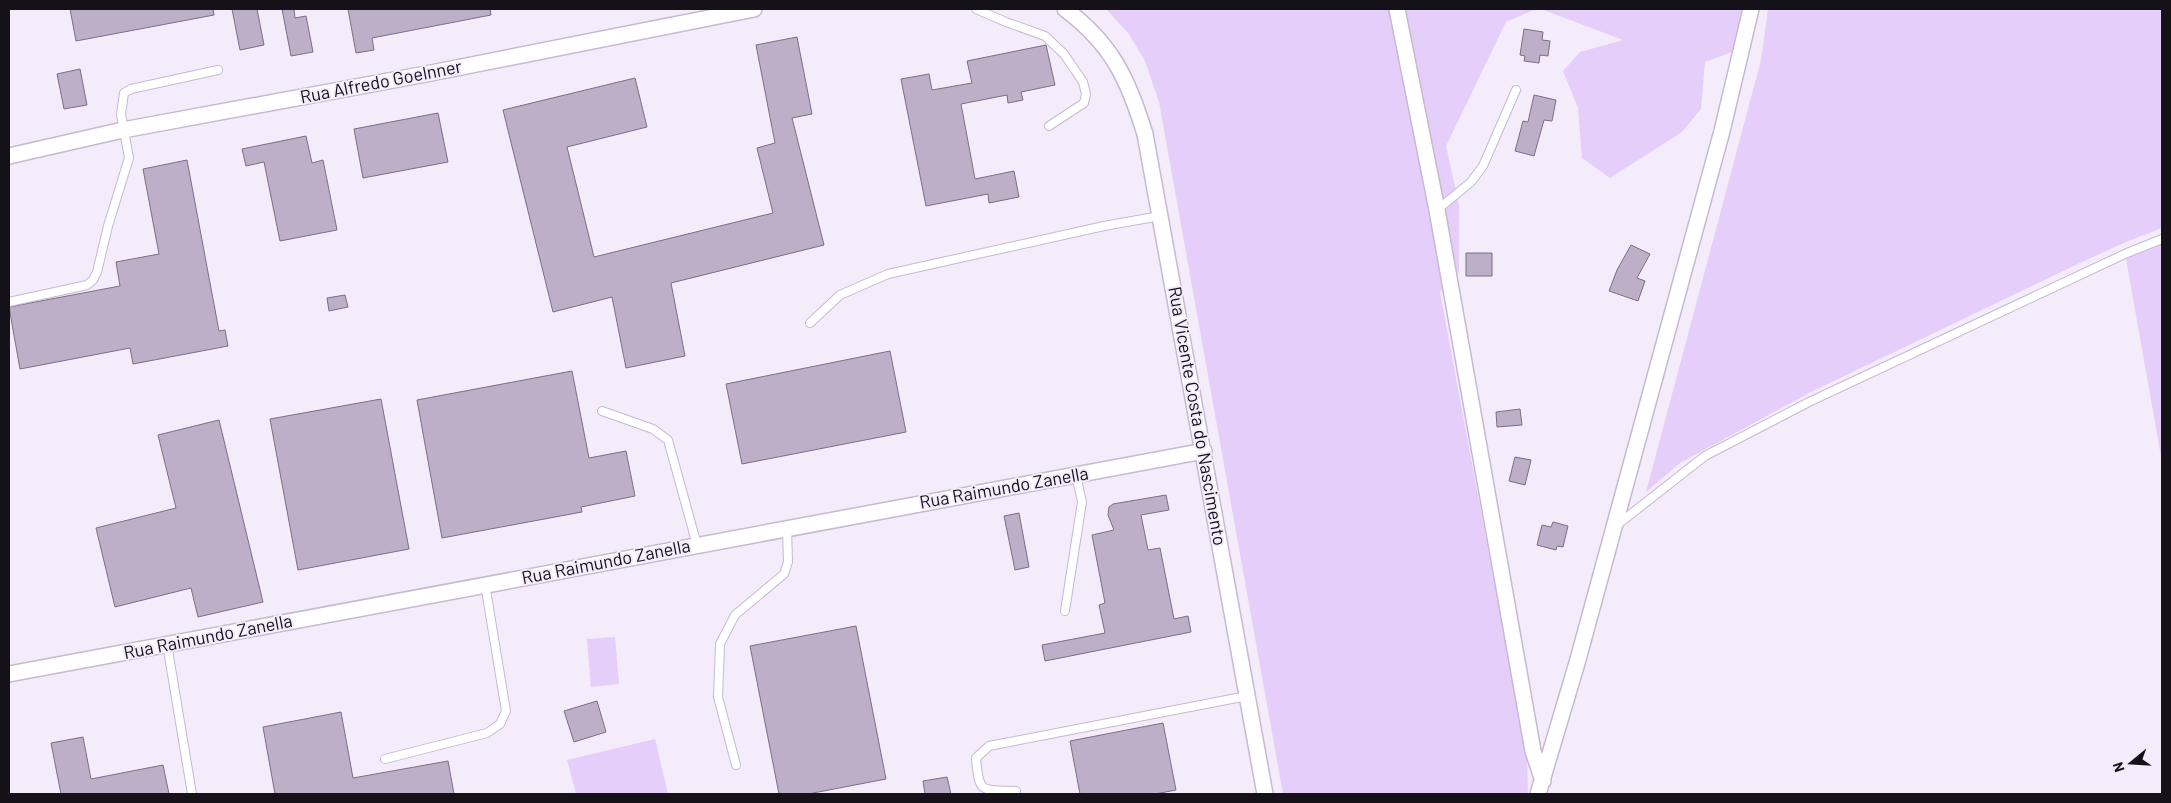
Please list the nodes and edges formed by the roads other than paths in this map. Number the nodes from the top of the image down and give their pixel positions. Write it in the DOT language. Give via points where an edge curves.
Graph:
graph roads {
  1 [pos="754,9"];
  2 [pos="976,9"];
  3 [pos="1065,9"];
  4 [pos="1397,9"];
  5 [pos="1751,9"];
  6 [pos="218,70"];
  7 [pos="1516,90"];
  8 [pos="1049,126"];
  9 [pos="123,130"];
  10 [pos="9,156"];
  11 [pos="1438,210"];
  12 [pos="1160,216"];
  13 [pos="2162,239"];
  14 [pos="9,302"];
  15 [pos="810,323"];
  16 [pos="602,411"];
  17 [pos="1204,451"];
  18 [pos="1076,474"];
  19 [pos="787,528"];
  20 [pos="1614,528"];
  21 [pos="697,545"];
  22 [pos="486,584"];
  23 [pos="1065,611"];
  24 [pos="167,644"];
  25 [pos="9,674"];
  26 [pos="1247,696"];
  27 [pos="385,759"];
  28 [pos="736,765"];
  29 [pos="1541,788"];
  30 [pos="1016,791"];
  31 [pos="192,794"];
  32 [pos="1265,794"];
  1 -- 9 [label="street, Rua Alfredo Goelnner"];
  2 -- 8 [label="lane" via="1046,36 1064,54 1083,82 1084,103"];
  3 -- 12 [label="street, Rua Vicente Costa do Nascimento" via="1083,22 1122,71 1144,134"];
  4 -- 11 [label="street"];
  5 -- 20 [label="street" via="1722,131"];
  6 -- 9 [label="lane" via="124,93 121,108"];
  7 -- 11 [label="lane" via="1483,166 1471,182"];
  9 -- 10 [label="street, Rua Alfredo Goelnner"];
  9 -- 14 [label="lane" via="129,158 92,280 87,285"];
  11 -- 29 [label="street"];
  12 -- 15 [label="lane" via="888,274 840,295"];
  12 -- 17 [label="street, Rua Vicente Costa do Nascimento"];
  13 -- 20 [label="lane" via="1809,402 1705,456"];
  16 -- 21 [label="lane" via="653,429 668,440"];
  17 -- 18 [label="street, Rua Raimundo Zanella"];
  17 -- 26 [label="street, Rua Vicente Costa do Nascimento"];
  18 -- 19 [label="street, Rua Raimundo Zanella"];
  18 -- 23 [label="lane" via="1082,502"];
  19 -- 21 [label="street, Rua Raimundo Zanella"];
  19 -- 28 [label="lane" via="788,562 784,574 735,615 720,644 718,697"];
  20 -- 29 [label="street"];
  21 -- 22 [label="street, Rua Raimundo Zanella"];
  22 -- 24 [label="street, Rua Raimundo Zanella"];
  22 -- 27 [label="lane" via="506,711 500,724 487,733"];
  24 -- 25 [label="street, Rua Raimundo Zanella"];
  24 -- 31 [label="lane"];
  26 -- 30 [label="lane" via="989,746 982,750 976,758 978,782 990,790"];
  26 -- 32 [label="street, Rua Vicente Costa do Nascimento"];
}
